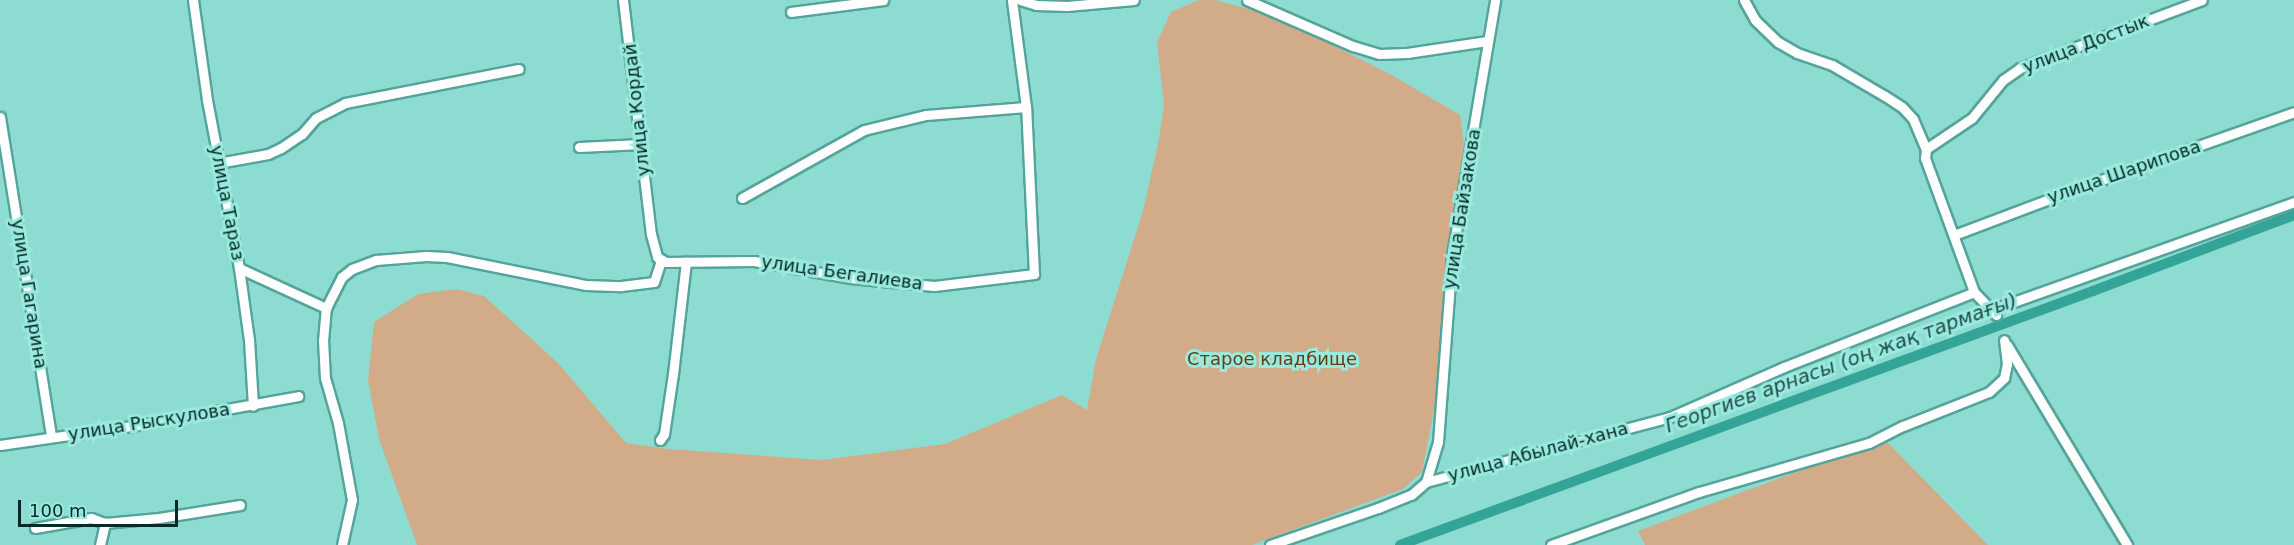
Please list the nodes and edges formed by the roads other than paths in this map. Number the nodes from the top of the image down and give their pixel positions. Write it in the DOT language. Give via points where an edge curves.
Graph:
graph roads {
  1 [pos="193,0"];
  2 [pos="623,0"];
  3 [pos="883,0"];
  4 [pos="1012,0"];
  5 [pos="1020,0"];
  6 [pos="1129,0"];
  7 [pos="1247,0"];
  8 [pos="1495,0"];
  9 [pos="1744,0"];
  10 [pos="2202,0"];
  11 [pos="791,12"];
  12 [pos="1486,41"];
  13 [pos="519,69"];
  14 [pos="1026,107"];
  15 [pos="2294,112"];
  16 [pos="0,117"];
  17 [pos="641,144"];
  18 [pos="579,147"];
  19 [pos="1926,149"];
  20 [pos="218,163"];
  21 [pos="742,198"];
  22 [pos="2294,202"];
  23 [pos="1954,235"];
  24 [pos="659,259"];
  25 [pos="686,262"];
  26 [pos="239,268"];
  27 [pos="1974,292"];
  28 [pos="326,309"];
  29 [pos="298,396"];
  30 [pos="253,406"];
  31 [pos="51,437"];
  32 [pos="660,440"];
  33 [pos="0,446"];
  34 [pos="1426,482"];
  35 [pos="240,505"];
  36 [pos="105,523"];
  37 [pos="35,528"];
  38 [pos="100,545"];
  39 [pos="342,545"];
  40 [pos="1270,545"];
  41 [pos="1551,545"];
  42 [pos="2127,545"];
  1 -- 20 [label="street, улица Тараз"];
  2 -- 17 [label="street, улица Кордай"];
  3 -- 11 [label="street"];
  4 -- 14 [label="street, улица Бегалиева"];
  5 -- 6 [label="street" via="1067,6"];
  7 -- 12 [label="street" via="1379,54"];
  8 -- 12 [label="street, улица Байзакова"];
  9 -- 19 [label="street" via="1755,20 1778,42 1832,65 1902,107 1913,119"];
  10 -- 19 [label="street, улица Достык" via="2074,41 2020,68 1998,86 1972,118"];
  12 -- 34 [label="street, улица Байзакова" via="1452,255 1438,442"];
  13 -- 20 [label="street" via="345,103 316,118 302,134 281,148"];
  14 -- 21 [label="street" via="926,115 864,130"];
  14 -- 25 [label="street, улица Бегалиева" via="1035,264 1031,276 934,285 850,278 754,261"];
  15 -- 23 [label="street, улица Шарипова"];
  16 -- 31 [label="street, улица Гагарина"];
  17 -- 18 [label="street"];
  17 -- 24 [label="street, улица Кордай" via="649,220"];
  19 -- 23 [label="street" via="1925,158"];
  20 -- 26 [label="street, улица Тараз"];
  22 -- 27 [label="street" via="1994,313"];
  23 -- 27 [label="street"];
  24 -- 25 [label="street, улица Бегалиева"];
  24 -- 28 [label="street" via="658,272 651,283 606,287 426,256 376,260 342,277"];
  25 -- 32 [label="street" via="673,374"];
  26 -- 28 [label="street"];
  26 -- 30 [label="street, улица Тараз"];
  27 -- 34 [label="street, улица Абылай-хана" via="1670,417"];
  28 -- 39 [label="street" via="325,378 352,500"];
  29 -- 30 [label="street, улица Рыскулова"];
  30 -- 31 [label="street, улица Рыскулова"];
  31 -- 33 [label="street, улица Рыскулова"];
  34 -- 40 [label="street, улица Абылай-хана" via="1411,495"];
  35 -- 36 [label="street"];
  36 -- 37 [label="street" via="91,518"];
  36 -- 38 [label="street"];
  41 -- 42 [label="street" via="1699,492 1869,443 1989,392 2004,378 2004,340"];
}
